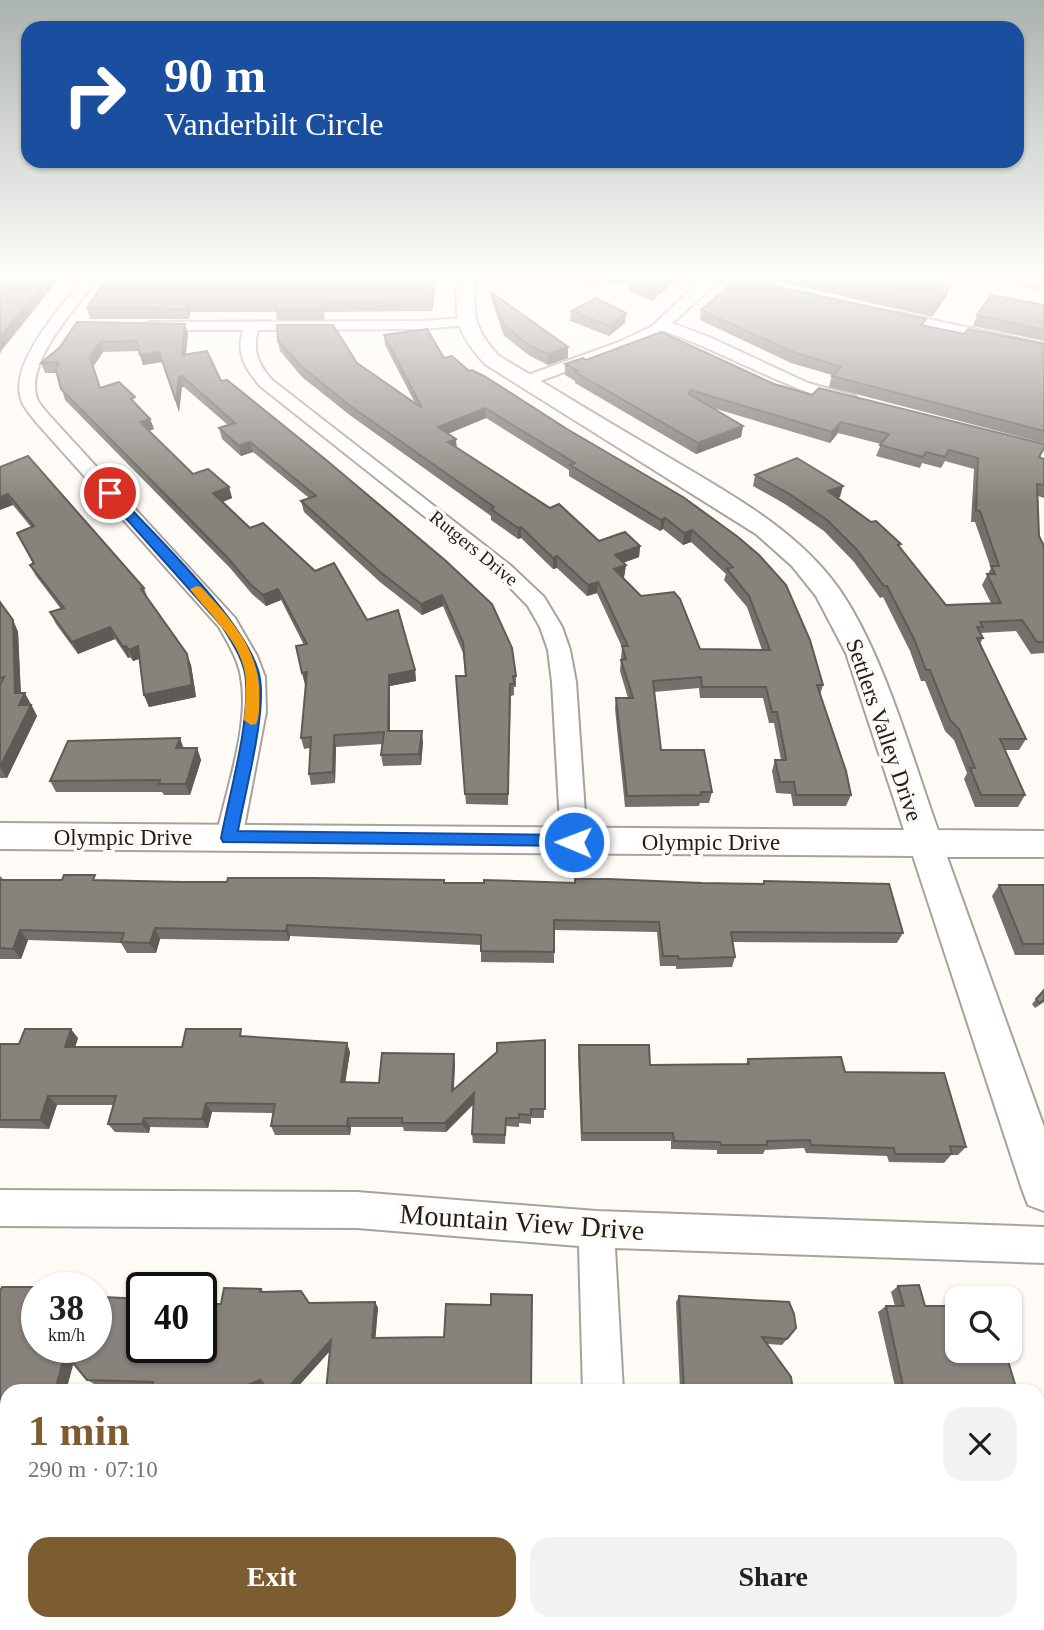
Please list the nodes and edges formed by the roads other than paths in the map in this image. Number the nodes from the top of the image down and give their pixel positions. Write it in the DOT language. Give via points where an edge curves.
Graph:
graph roads {
  1 [pos="42,351"];
  2 [pos="247,351"];
  3 [pos="484,351"];
  4 [pos="607,351"];
  5 [pos="728,351"];
  6 [pos="526,381"];
  7 [pos="865,404"];
  8 [pos="0,836"];
  9 [pos="229,838"];
  10 [pos="574,842"];
  11 [pos="923,843"];
  12 [pos="1044,844"];
  13 [pos="1044,1189"];
  14 [pos="0,1208"];
  15 [pos="596,1229"];
  16 [pos="1044,1245"];
  17 [pos="603,1384"];
  1 -- 9 [label="street" via="31,364 29,399 227,623 247,659 253,679 251,717"];
  2 -- 10 [label="street, Rutgers Drive" via="266,383 503,569 536,602 551,627 563,671"];
  3 -- 6 [label="street, Settlers Valley Drive"];
  4 -- 6 [label="street"];
  5 -- 7 [label="street" via="802,386"];
  6 -- 11 [label="street, Settlers Valley Drive" via="725,502 801,561 828,593 860,653"];
  8 -- 9 [label="street, Olympic Drive"];
  9 -- 10 [label="street, Olympic Drive"];
  10 -- 11 [label="street, Olympic Drive"];
  11 -- 12 [label="street, Olympic Drive"];
  11 -- 13 [label="street, Settlers Valley Drive"];
  14 -- 15 [label="street, Mountain View Drive" via="357,1210"];
  15 -- 16 [label="street, Mountain View Drive"];
  15 -- 17 [label="street"];
}
